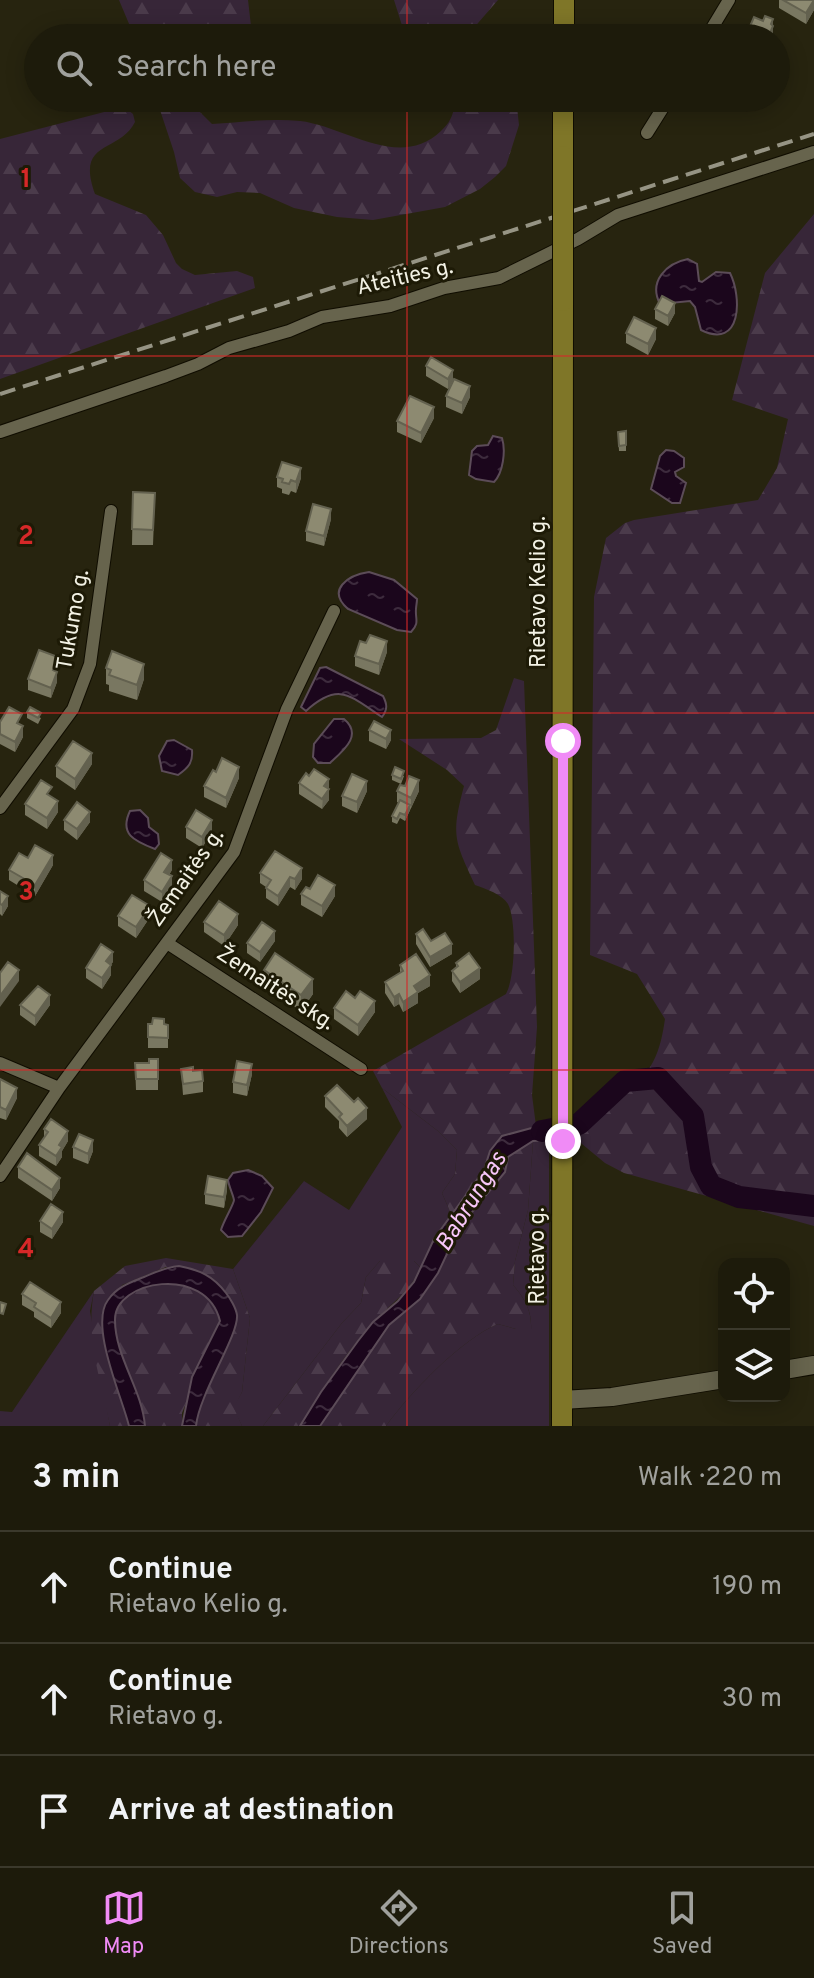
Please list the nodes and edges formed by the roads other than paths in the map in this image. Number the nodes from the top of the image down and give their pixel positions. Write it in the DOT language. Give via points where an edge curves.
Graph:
graph roads {
  1 [pos="564,0"];
  2 [pos="729,0"];
  3 [pos="564,24"];
  4 [pos="714,24"];
  5 [pos="563,112"];
  6 [pos="660,112"];
  7 [pos="647,133"];
  8 [pos="814,152"];
  9 [pos="0,432"];
  10 [pos="111,511"];
  11 [pos="334,611"];
  12 [pos="0,808"];
  13 [pos="167,943"];
  14 [pos="0,1063"];
  15 [pos="361,1069"];
  16 [pos="564,1086"];
  17 [pos="59,1088"];
  18 [pos="0,1176"];
  19 [pos="814,1365"];
  20 [pos="790,1369"];
  21 [pos="718,1380"];
  22 [pos="562,1400"];
  23 [pos="562,1426"];
  1 -- 3 [label="main road"];
  2 -- 4 [label="street"];
  5 -- 16 [label="main road, Rietavo Kelio g., bridge"];
  6 -- 7 [label="street"];
  8 -- 9 [label="street, Ateities g." via="618,215 499,278 322,317"];
  10 -- 12 [label="street, Tukumo g." via="90,664 82,687 73,709"];
  11 -- 13 [label="street, Žemaitės g." via="287,709 234,852"];
  13 -- 15 [label="street, Žemaitės skg."];
  13 -- 17 [label="street, Žemaitės g."];
  14 -- 17 [label="street"];
  16 -- 22 [label="main road, Rietavo g."];
  17 -- 18 [label="street, Žemaitės g."];
  19 -- 20 [label="main road"];
  21 -- 22 [label="main road"];
  22 -- 23 [label="main road, Rietavo g."];
}
